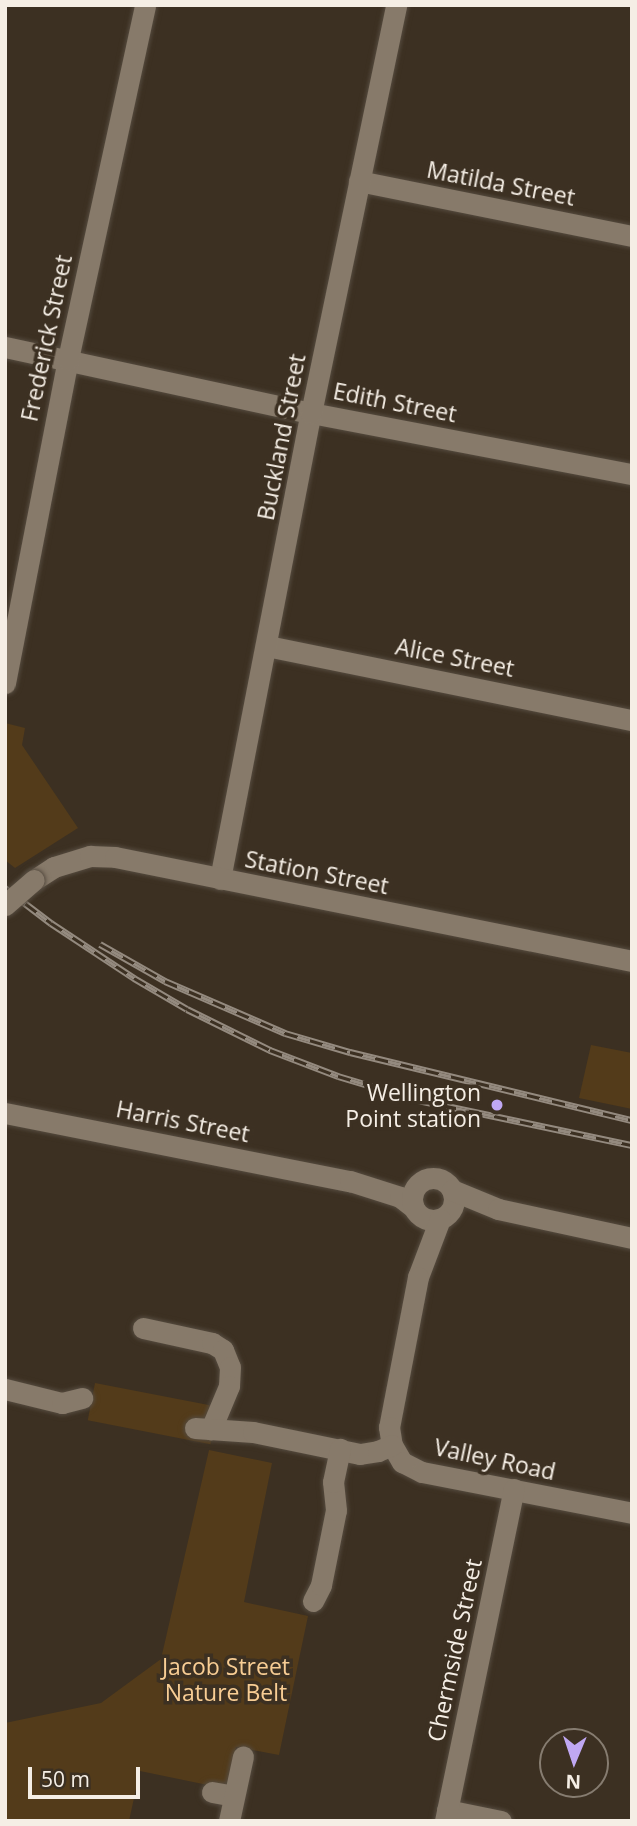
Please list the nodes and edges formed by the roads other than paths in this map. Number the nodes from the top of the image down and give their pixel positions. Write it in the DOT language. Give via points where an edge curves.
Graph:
graph roads {
  1 [pos="145,5"];
  2 [pos="396,5"];
  3 [pos="359,181"];
  4 [pos="632,236"];
  5 [pos="5,347"];
  6 [pos="68,359"];
  7 [pos="311,413"];
  8 [pos="632,474"];
  9 [pos="267,646"];
  10 [pos="5,683"];
  11 [pos="632,720"];
  12 [pos="220,879"];
  13 [pos="5,905"];
  14 [pos="632,961"];
  15 [pos="5,1113"];
  16 [pos="350,1181"];
  17 [pos="423,1181"];
  18 [pos="452,1190"];
  19 [pos="498,1209"];
  20 [pos="415,1210"];
  21 [pos="444,1217"];
  22 [pos="632,1238"];
  23 [pos="418,1277"];
  24 [pos="143,1328"];
  25 [pos="5,1389"];
  26 [pos="82,1398"];
  27 [pos="392,1445"];
  28 [pos="340,1450"];
  29 [pos="514,1489"];
  30 [pos="632,1513"];
  31 [pos="313,1601"];
  32 [pos="243,1756"];
  33 [pos="212,1792"];
  34 [pos="234,1796"];
  35 [pos="446,1816"];
  36 [pos="229,1821"];
  37 [pos="501,1821"];
  1 -- 6 [label="street, Frederick Street"];
  2 -- 3 [label="street, Buckland Street"];
  3 -- 4 [label="street, Matilda Street"];
  3 -- 7 [label="street, Buckland Street"];
  5 -- 6 [label="street, Edith Street"];
  6 -- 7 [label="street, Edith Street"];
  6 -- 10 [label="street, Frederick Street"];
  7 -- 8 [label="street, Edith Street"];
  7 -- 9 [label="street, Buckland Street"];
  9 -- 11 [label="street, Alice Street"];
  9 -- 12 [label="street, Buckland Street"];
  12 -- 13 [label="street, Station Street, bridge" via="90,856 54,867"];
  12 -- 14 [label="street, Station Street"];
  15 -- 16 [label="street, Harris Street"];
  16 -- 17 [label="street, Harris Street"];
  16 -- 20 [label="street, Harris Street" via="400,1197"];
  17 -- 18 [label="street" via="440,1180"];
  17 -- 20 [label="street" via="413,1194"];
  18 -- 19 [label="street"];
  18 -- 21 [label="street" via="454,1202"];
  19 -- 21 [label="street"];
  19 -- 22 [label="street"];
  20 -- 21 [label="street" via="428,1220"];
  20 -- 23 [label="street"];
  21 -- 23 [label="street"];
  23 -- 27 [label="street" via="389,1427"];
  24 -- 28 [label="street" via="212,1343 223,1350 230,1367 229,1386 203,1429 253,1432"];
  25 -- 26 [label="street" via="62,1404"];
  27 -- 28 [label="street" via="360,1454"];
  27 -- 29 [label="street, Valley Road" via="402,1462 422,1472"];
  28 -- 31 [label="street" via="333,1482 337,1510 321,1585"];
  29 -- 30 [label="street, Valley Road"];
  29 -- 35 [label="street, Chermside Street"];
  32 -- 34 [label="street"];
  33 -- 34 [label="street"];
  34 -- 36 [label="street"];
  35 -- 37 [label="street"];
}
